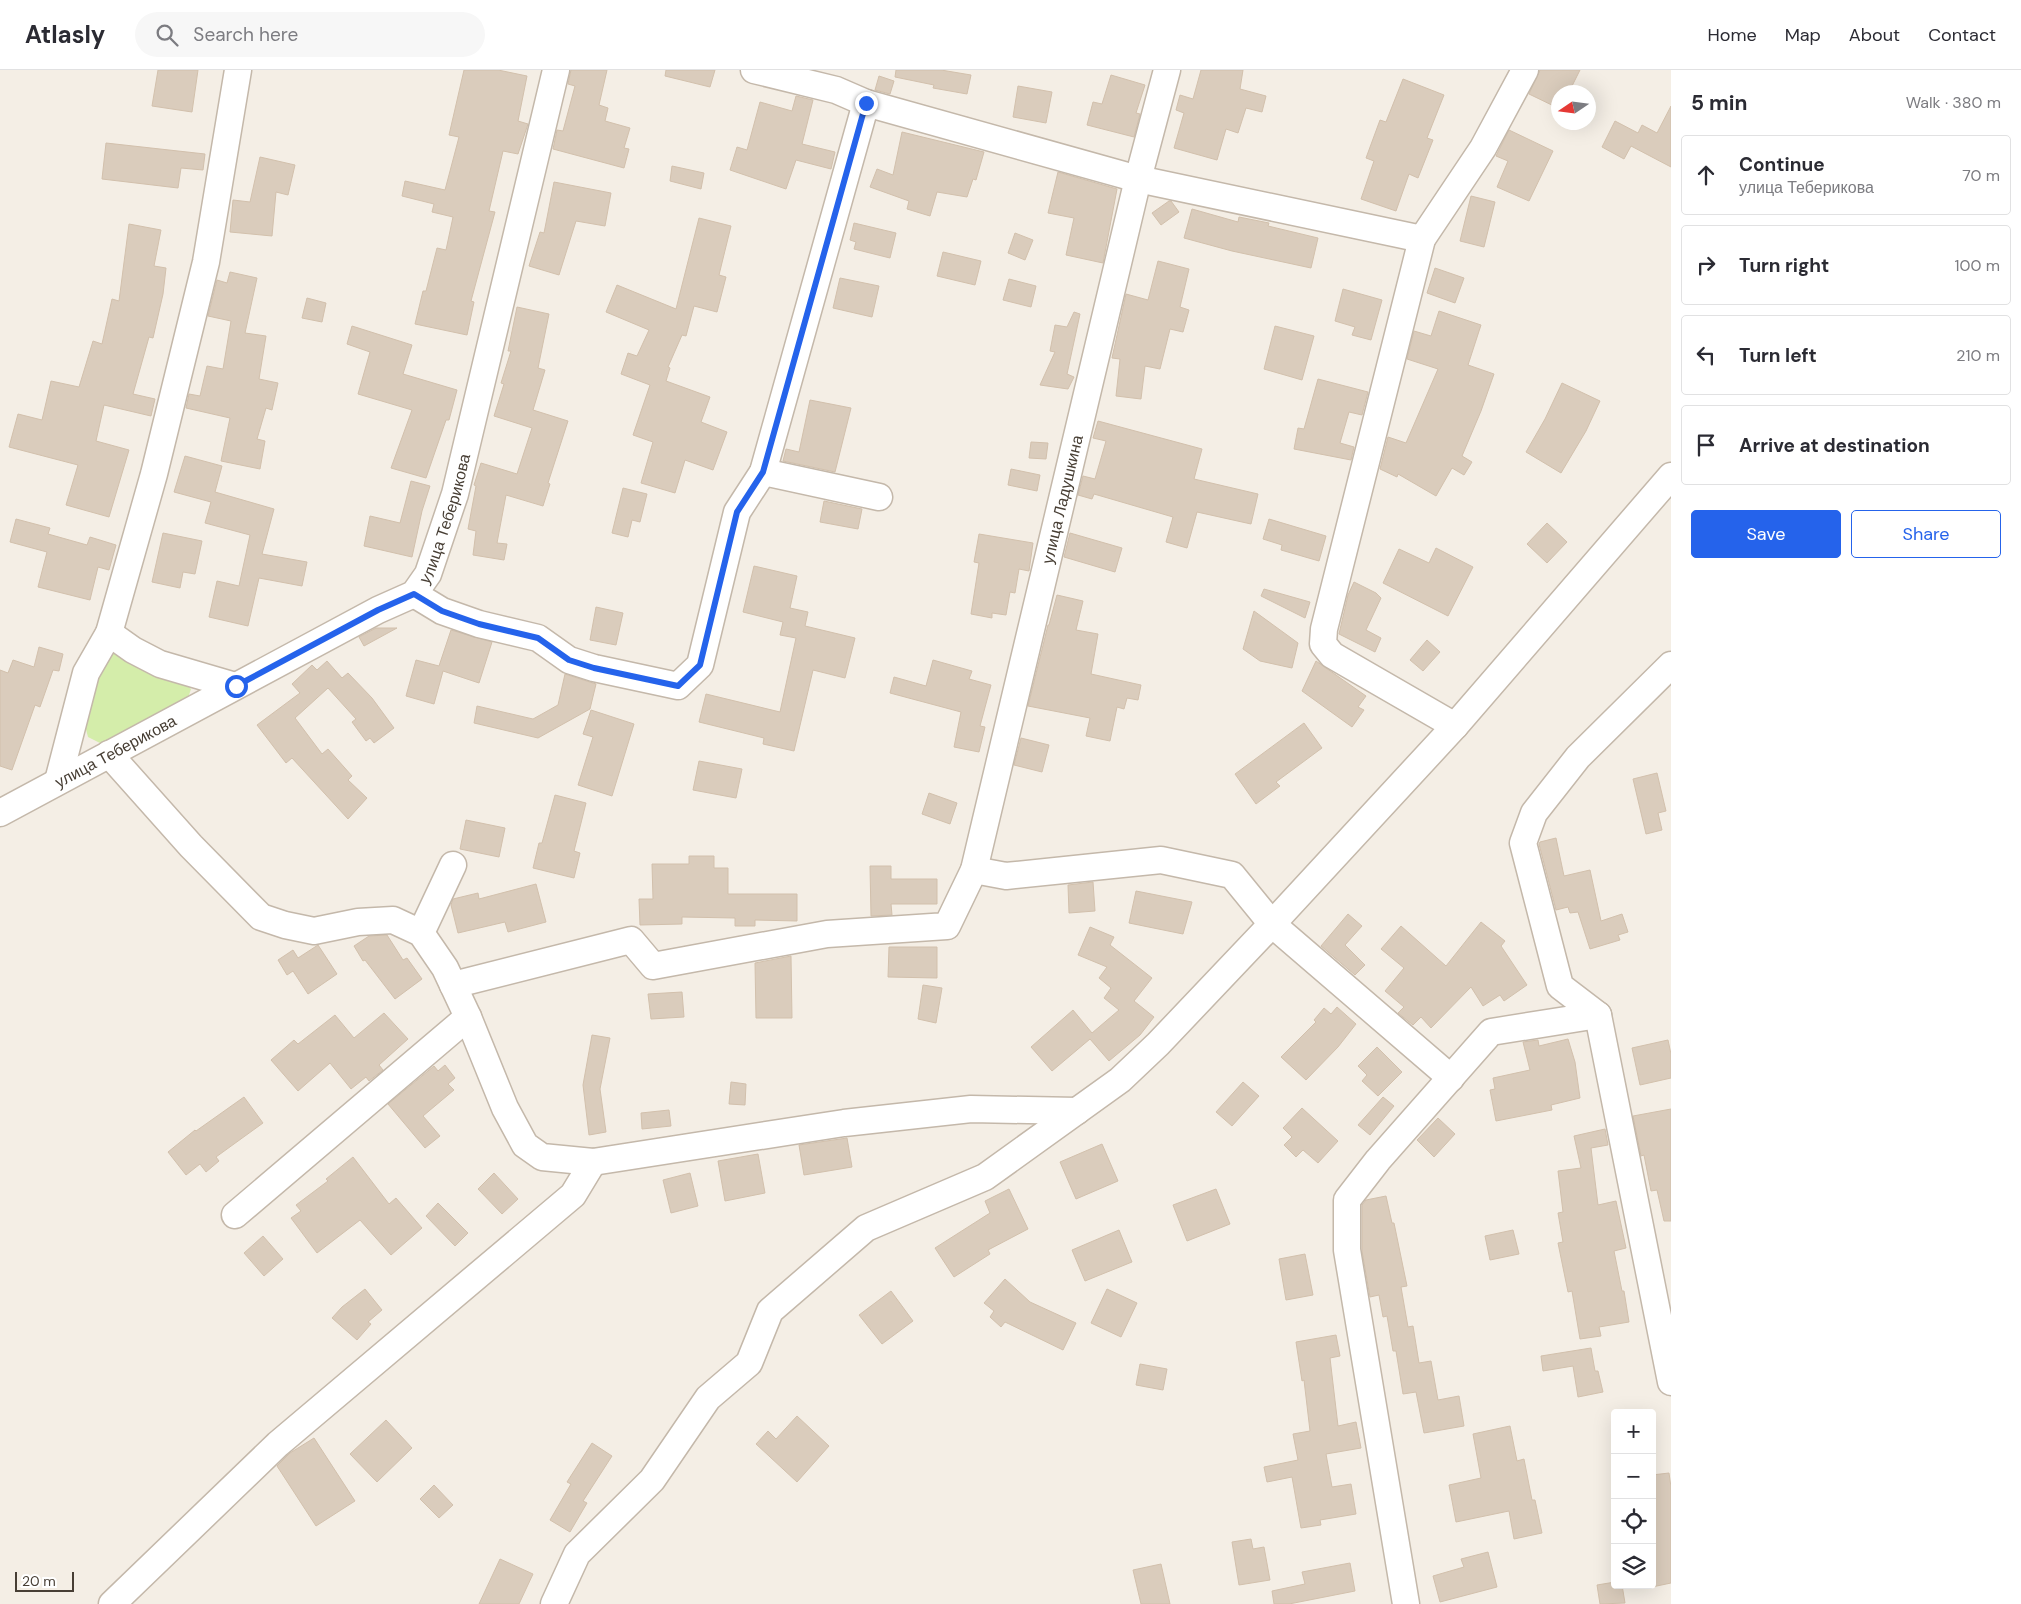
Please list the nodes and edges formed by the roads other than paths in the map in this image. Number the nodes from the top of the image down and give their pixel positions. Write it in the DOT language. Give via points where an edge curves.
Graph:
graph roads {
  1 [pos="238,70"];
  2 [pos="556,70"];
  3 [pos="754,70"];
  4 [pos="1167,70"];
  5 [pos="1525,70"];
  6 [pos="840,80"];
  7 [pos="866,103"];
  8 [pos="1138,179"];
  9 [pos="1422,239"];
  10 [pos="763,472"];
  11 [pos="1671,476"];
  12 [pos="879,497"];
  13 [pos="414,594"];
  14 [pos="109,633"];
  15 [pos="1671,665"];
  16 [pos="236,686"];
  17 [pos="1455,726"];
  18 [pos="109,754"];
  19 [pos="58,781"];
  20 [pos="0,813"];
  21 [pos="452,865"];
  22 [pos="974,870"];
  23 [pos="1272,924"];
  24 [pos="421,933"];
  25 [pos="453,985"];
  26 [pos="1598,1014"];
  27 [pos="468,1017"];
  28 [pos="1451,1078"];
  29 [pos="1077,1111"];
  30 [pos="593,1162"];
  31 [pos="236,1215"];
  32 [pos="1671,1382"];
  33 [pos="112,1604"];
  34 [pos="554,1604"];
  35 [pos="1406,1604"];
  1 -- 14 [label="street" via="206,262 154,474"];
  2 -- 13 [label="street, улица Теберикова" via="455,494 428,574"];
  3 -- 6 [label="street"];
  4 -- 8 [label="street, улица Ладушкина"];
  5 -- 9 [label="street" via="1483,148"];
  6 -- 7 [label="street"];
  7 -- 8 [label="street"];
  7 -- 10 [label="street"];
  8 -- 9 [label="street"];
  8 -- 22 [label="street, улица Ладушкина"];
  9 -- 17 [label="street" via="1324,629 1324,644 1332,655"];
  10 -- 12 [label="street"];
  10 -- 13 [label="street" via="737,512 700,665 678,686 569,660 538,638 442,611"];
  11 -- 17 [label="street"];
  13 -- 16 [label="street, улица Теберикова"];
  14 -- 16 [label="street" via="160,664"];
  14 -- 19 [label="street" via="86,673"];
  15 -- 26 [label="street" via="1578,757 1534,813 1523,843 1560,986"];
  16 -- 18 [label="street, улица Теберикова"];
  17 -- 23 [label="street"];
  18 -- 19 [label="street, улица Теберикова"];
  18 -- 24 [label="street" via="191,846 261,916 314,931 358,922 393,920"];
  19 -- 20 [label="street, улица Теберикова"];
  21 -- 24 [label="street"];
  22 -- 23 [label="street" via="1006,876 1161,860 1232,875"];
  22 -- 25 [label="street, улица Ладушкина" via="948,926 827,934 653,966 631,940"];
  23 -- 28 [label="street"];
  23 -- 29 [label="street" via="1120,1080"];
  24 -- 25 [label="street"];
  25 -- 27 [label="street"];
  26 -- 28 [label="street" via="1490,1032"];
  26 -- 32 [label="street"];
  27 -- 30 [label="street" via="505,1108 525,1146 542,1157"];
  27 -- 31 [label="street"];
  28 -- 35 [label="street" via="1347,1200 1347,1250"];
  29 -- 30 [label="street" via="971,1109 844,1123"];
  29 -- 34 [label="street" via="985,1177 866,1228 770,1311 749,1363 708,1398 652,1480 577,1554"];
  30 -- 33 [label="street" via="573,1195 278,1444"];
}
